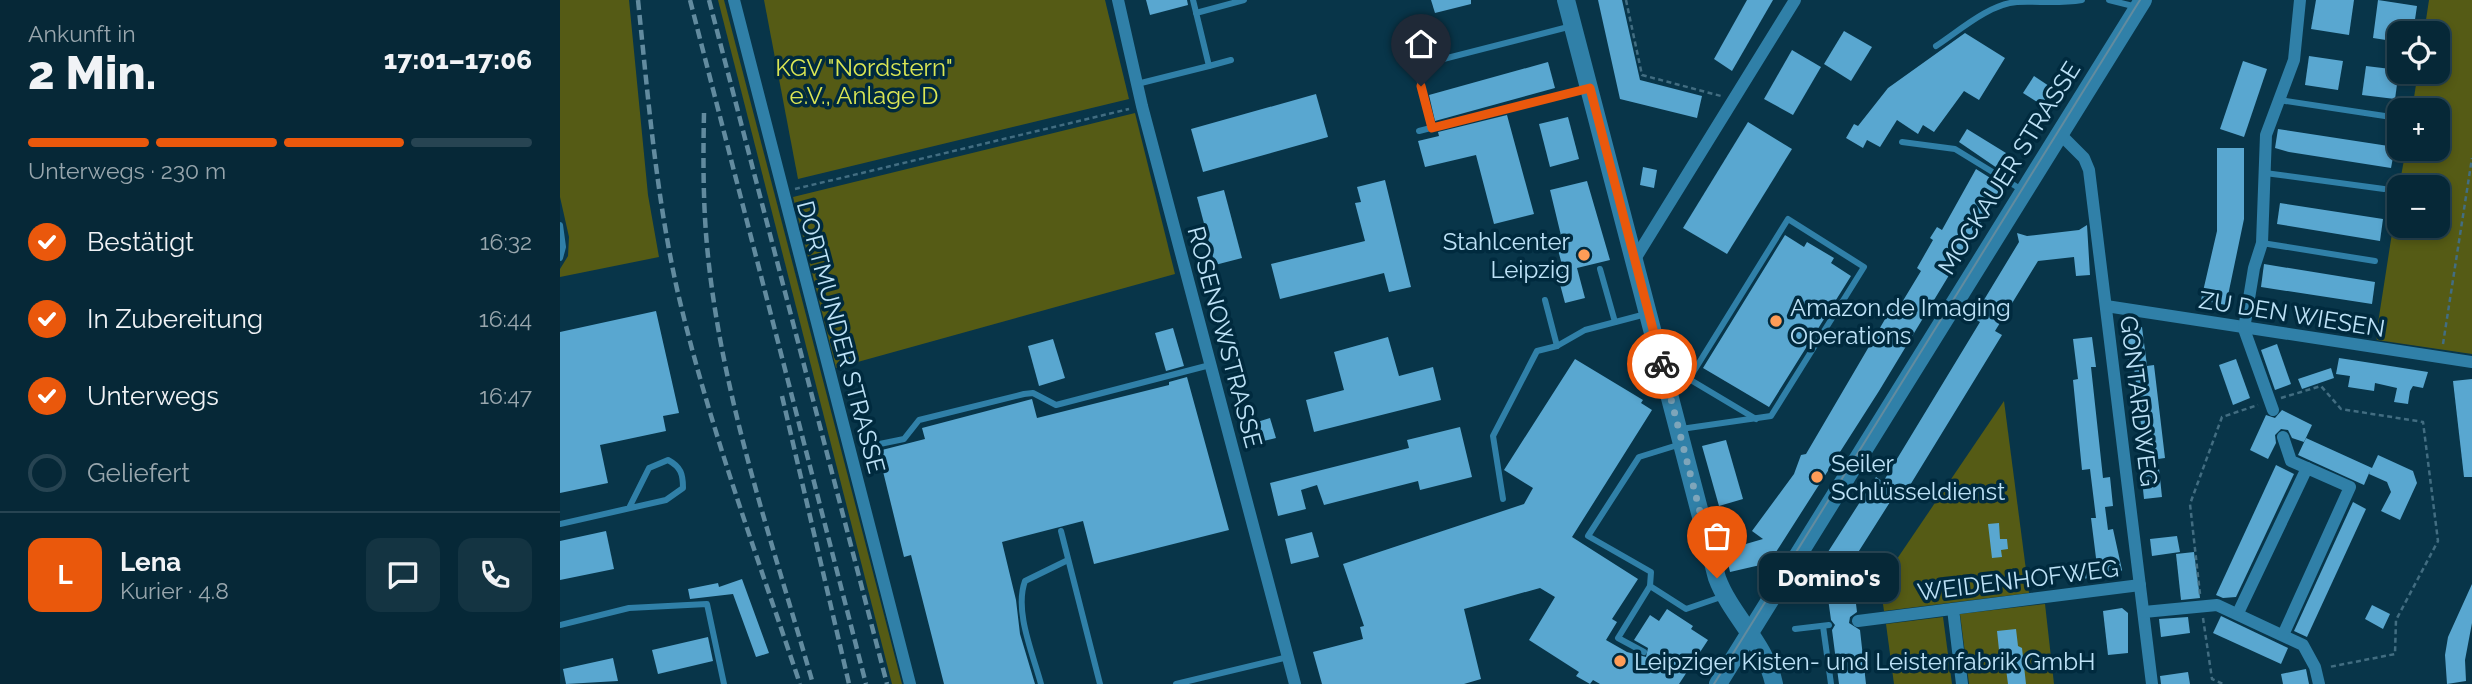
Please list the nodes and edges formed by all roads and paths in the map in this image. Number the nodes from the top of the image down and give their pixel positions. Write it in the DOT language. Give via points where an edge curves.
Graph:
graph roads {
  1 [pos="734,0"];
  2 [pos="1118,0"];
  3 [pos="1193,0"];
  4 [pos="1244,0"];
  5 [pos="1566,0"];
  6 [pos="1626,0"];
  7 [pos="1795,0"];
  8 [pos="2082,0"];
  9 [pos="2109,0"];
  10 [pos="2300,0"];
  11 [pos="2141,4"];
  12 [pos="1196,13"];
  13 [pos="1573,26"];
  14 [pos="1936,46"];
  15 [pos="1231,60"];
  16 [pos="1209,66"];
  17 [pos="1657,79"];
  18 [pos="1137,83"];
  19 [pos="1656,84"];
  20 [pos="1687,86"];
  21 [pos="1590,88"];
  22 [pos="1686,92"];
  23 [pos="2279,100"];
  24 [pos="1732,102"];
  25 [pos="1142,106"];
  26 [pos="2387,116"];
  27 [pos="1432,128"];
  28 [pos="1419,131"];
  29 [pos="2060,134"];
  30 [pos="1902,142"];
  31 [pos="2472,158"];
  32 [pos="2263,173"];
  33 [pos="2385,190"];
  34 [pos="2024,191"];
  35 [pos="782,192"];
  36 [pos="560,225"];
  37 [pos="2262,243"];
  38 [pos="560,258"];
  39 [pos="1634,259"];
  40 [pos="2375,261"];
  41 [pos="1600,269"];
  42 [pos="1545,300"];
  43 [pos="2106,306"];
  44 [pos="1648,314"];
  45 [pos="1615,323"];
  46 [pos="2244,329"];
  47 [pos="1557,346"];
  48 [pos="2441,358"];
  49 [pos="2472,362"];
  50 [pos="1210,365"];
  51 [pos="1689,379"];
  52 [pos="1669,393"];
  53 [pos="2272,406"];
  54 [pos="1756,419"];
  55 [pos="1681,437"];
  56 [pos="2283,437"];
  57 [pos="865,447"];
  58 [pos="2307,468"];
  59 [pos="1503,499"];
  60 [pos="629,508"];
  61 [pos="560,524"];
  62 [pos="1061,531"];
  63 [pos="1068,560"];
  64 [pos="1650,586"];
  65 [pos="2140,586"];
  66 [pos="1724,596"];
  67 [pos="2202,606"];
  68 [pos="1953,609"];
  69 [pos="2144,612"];
  70 [pos="2238,614"];
  71 [pos="1858,621"];
  72 [pos="560,625"];
  73 [pos="1795,629"];
  74 [pos="1749,633"];
  75 [pos="2283,635"];
  76 [pos="1644,652"];
  77 [pos="1288,657"];
  78 [pos="2316,670"];
  79 [pos="724,684"];
  80 [pos="910,684"];
  81 [pos="1041,684"];
  82 [pos="1100,684"];
  83 [pos="1176,684"];
  84 [pos="1296,684"];
  85 [pos="1718,684"];
  86 [pos="1774,684"];
  87 [pos="1831,684"];
  88 [pos="1962,684"];
  89 [pos="2152,684"];
  90 [pos="2223,684"];
  91 [pos="2319,684"];
  1 -- 35 [label="street, DORTMUNDER STRASSE"];
  2 -- 18 [label="street, ROSENOWSTRASSE"];
  3 -- 12 [label="lane"];
  4 -- 12 [label="lane"];
  5 -- 13 [label="main road"];
  6 -- 17 [label="path" via="1642,75"];
  7 -- 24 [label="street"];
  8 -- 14 [label="lane" via="2056,5 2015,2 1986,14"];
  9 -- 11 [label="lane"];
  10 -- 23 [label="street" via="2294,60"];
  11 -- 29 [label="main road, MOCKAUER STRASSE"];
  12 -- 16 [label="lane"];
  13 -- 21 [label="main road"];
  13 -- 27 [label="lane" via="1416,66"];
  15 -- 16 [label="lane"];
  16 -- 18 [label="lane"];
  17 -- 19 [label="path"];
  17 -- 20 [label="path"];
  18 -- 25 [label="street, ROSENOWSTRASSE"];
  20 -- 22 [label="path"];
  20 -- 24 [label="path"];
  21 -- 27 [label="lane"];
  21 -- 39 [label="main road"];
  23 -- 26 [label="lane"];
  23 -- 32 [label="street" via="2266,135"];
  24 -- 39 [label="street"];
  25 -- 35 [label="path"];
  25 -- 50 [label="street, ROSENOWSTRASSE"];
  27 -- 28 [label="lane"];
  29 -- 34 [label="main road, MOCKAUER STRASSE"];
  29 -- 43 [label="street, GONTARDWEG" via="2084,158 2089,170"];
  30 -- 34 [label="lane" via="1955,149"];
  31 -- 48 [label="path"];
  32 -- 33 [label="lane"];
  32 -- 37 [label="street"];
  34 -- 74 [label="main road, MOCKAUER STRASSE"];
  35 -- 80 [label="street, DORTMUNDER STRASSE"];
  36 -- 38 [label="lane"];
  37 -- 40 [label="lane"];
  37 -- 46 [label="street"];
  39 -- 44 [label="main road"];
  41 -- 45 [label="lane"];
  42 -- 47 [label="lane"];
  43 -- 46 [label="street, ZU DEN WIESEN"];
  43 -- 65 [label="street, GONTARDWEG"];
  44 -- 45 [label="lane"];
  44 -- 52 [label="main road"];
  45 -- 47 [label="lane" via="1586,330"];
  46 -- 48 [label="street, ZU DEN WIESEN"];
  46 -- 53 [label="street"];
  47 -- 59 [label="lane" via="1537,351 1493,436"];
  48 -- 49 [label="street, ZU DEN WIESEN"];
  50 -- 57 [label="lane" via="1056,405 1033,393 1024,394 919,420 904,439"];
  50 -- 77 [label="street, ROSENOWSTRASSE"];
  51 -- 52 [label="lane"];
  51 -- 54 [label="lane"];
  51 -- 54 [label="lane" via="1788,219 1864,267 1771,416"];
  52 -- 55 [label="main road"];
  53 -- 67 [label="path" via="2222,417 2190,504"];
  53 -- 78 [label="path" via="2321,386 2341,409 2423,422 2438,541 2396,620 2395,654"];
  54 -- 55 [label="lane"];
  55 -- 64 [label="lane" via="1639,457 1588,536 1651,572"];
  55 -- 66 [label="main road"];
  56 -- 58 [label="street" via="2291,461"];
  58 -- 70 [label="street"];
  58 -- 75 [label="street" via="2350,487"];
  60 -- 60 [label="lane" via="676,496 683,488 677,465 668,460 649,468"];
  60 -- 61 [label="lane"];
  62 -- 63 [label="lane"];
  63 -- 81 [label="lane" via="1025,581 1022,590"];
  63 -- 82 [label="lane"];
  64 -- 66 [label="lane" via="1686,609"];
  64 -- 76 [label="lane" via="1618,638"];
  65 -- 68 [label="street, WEIDENHOFWEG"];
  65 -- 69 [label="street, GONTARDWEG"];
  66 -- 74 [label="main road"];
  67 -- 69 [label="street"];
  67 -- 70 [label="street" via="2217,605"];
  67 -- 90 [label="path" via="2212,679"];
  68 -- 71 [label="street, WEIDENHOFWEG"];
  68 -- 88 [label="street"];
  69 -- 89 [label="street, GONTARDWEG"];
  70 -- 75 [label="street"];
  72 -- 79 [label="lane" via="629,608 707,604"];
  73 -- 87 [label="lane" via="1826,625"];
  74 -- 85 [label="main road, MOCKAUER STRASSE"];
  74 -- 86 [label="main road"];
  75 -- 78 [label="street" via="2303,645"];
  77 -- 83 [label="lane"];
  77 -- 84 [label="street, ROSENOWSTRASSE"];
  78 -- 91 [label="street"];
}
